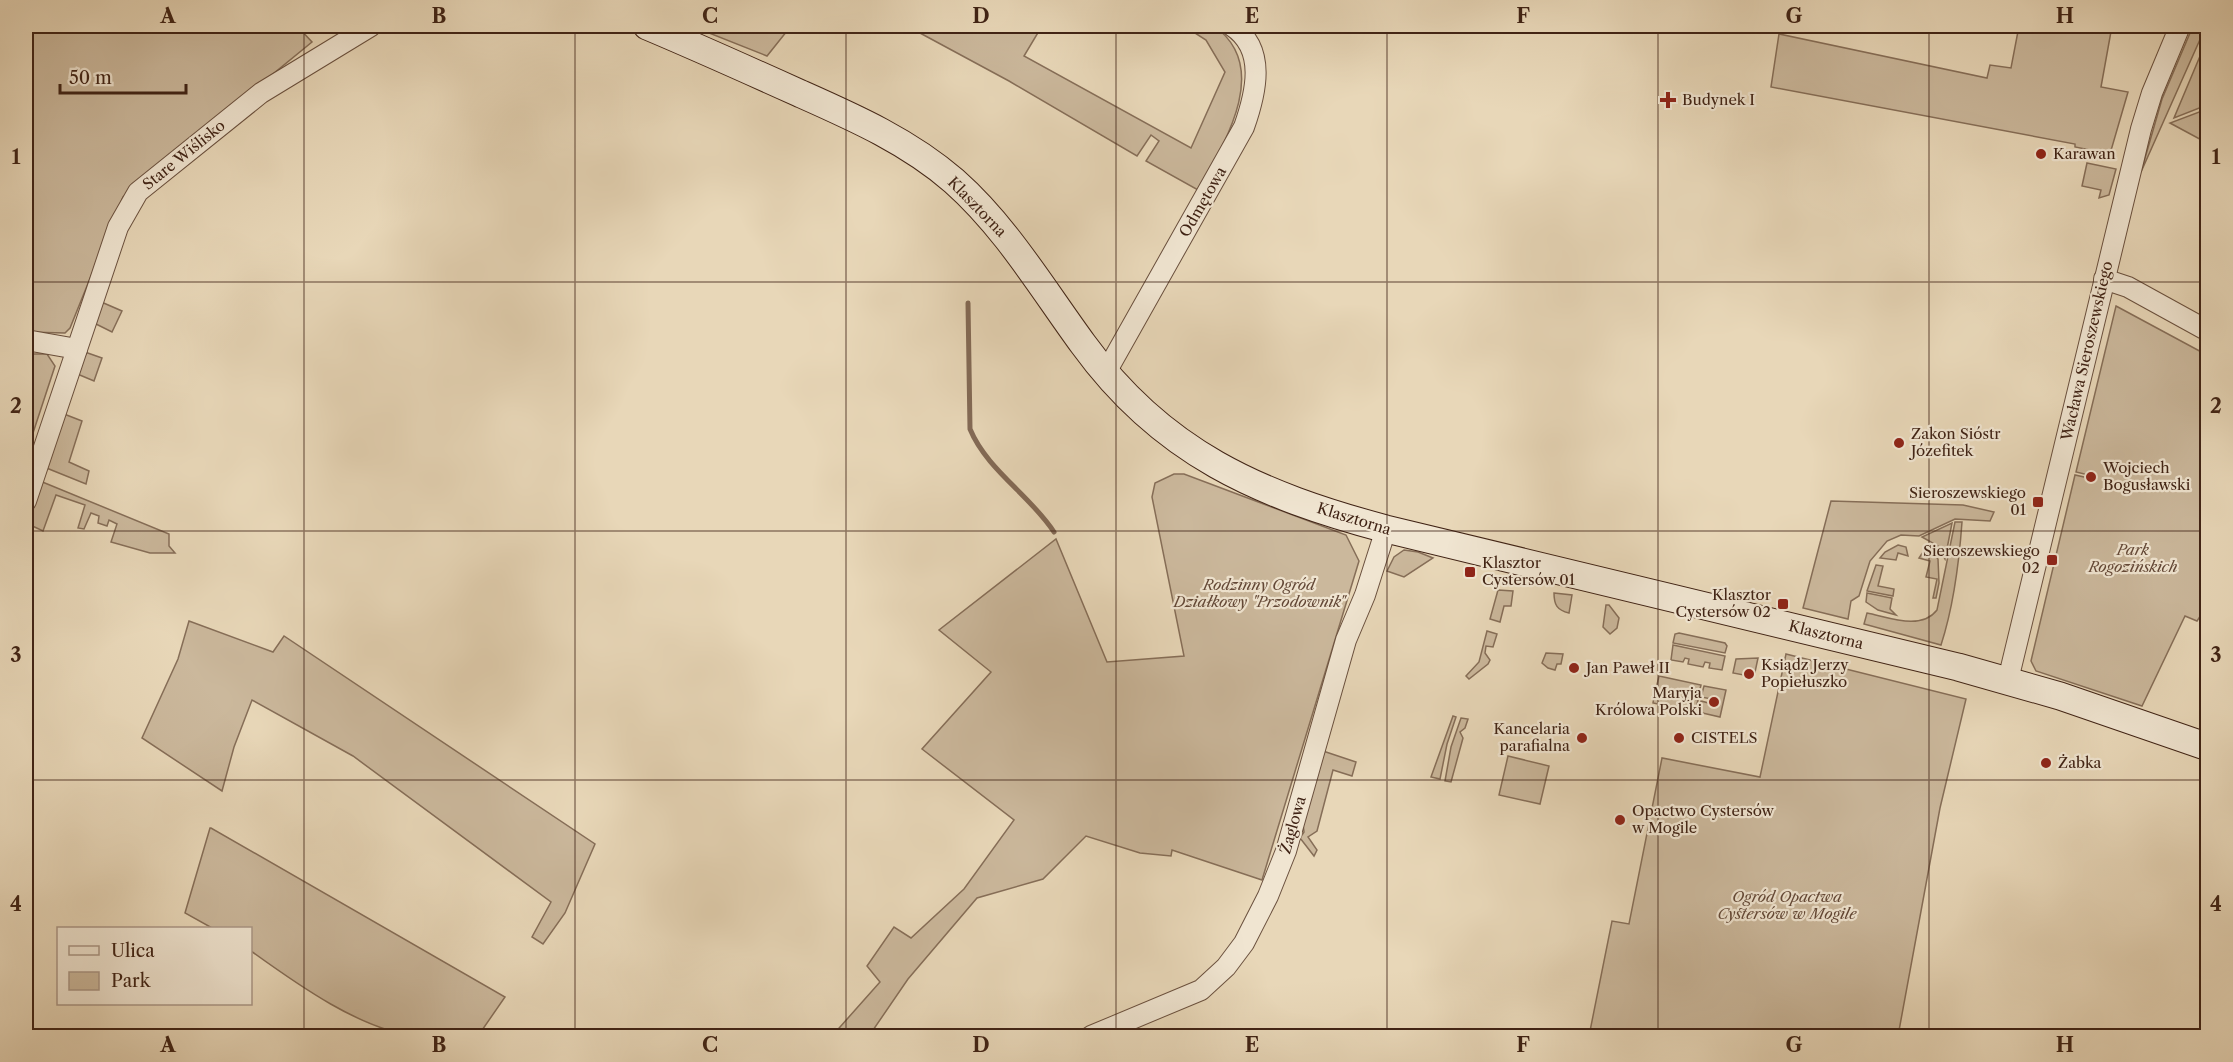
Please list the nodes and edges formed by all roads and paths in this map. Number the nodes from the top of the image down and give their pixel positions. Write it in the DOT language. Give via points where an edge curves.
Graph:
graph roads {
  1 [pos="371,26"];
  2 [pos="646,26"];
  3 [pos="1232,26"];
  4 [pos="2180,26"];
  5 [pos="2104,279"];
  6 [pos="2208,331"];
  7 [pos="26,340"];
  8 [pos="76,349"];
  9 [pos="1105,374"];
  10 [pos="26,501"];
  11 [pos="1386,529"];
  12 [pos="2008,680"];
  13 [pos="2208,747"];
  14 [pos="1091,1036"];
  1 -- 8 [label="street, Stare Wiślisko" via="261,93 138,192 118,227"];
  2 -- 9 [label="street, Klasztorna" via="859,120 936,166 994,221"];
  3 -- 9 [label="street, Odmętowa" via="1247,38 1256,68 1254,94 1244,127"];
  4 -- 5 [label="street, Wacława Sieroszewskiego" via="2145,115"];
  5 -- 6 [label="street" via="2128,287"];
  5 -- 12 [label="street, Wacława Sieroszewskiego"];
  7 -- 8 [label="street"];
  8 -- 10 [label="street, Stare Wiślisko"];
  9 -- 11 [label="street, Klasztorna" via="1148,418 1208,462 1273,492"];
  11 -- 12 [label="street, Klasztorna"];
  11 -- 14 [label="street, Żaglowa" via="1346,640 1286,851 1244,943 1227,967 1194,994"];
  12 -- 13 [label="street, Klasztorna"];
}
